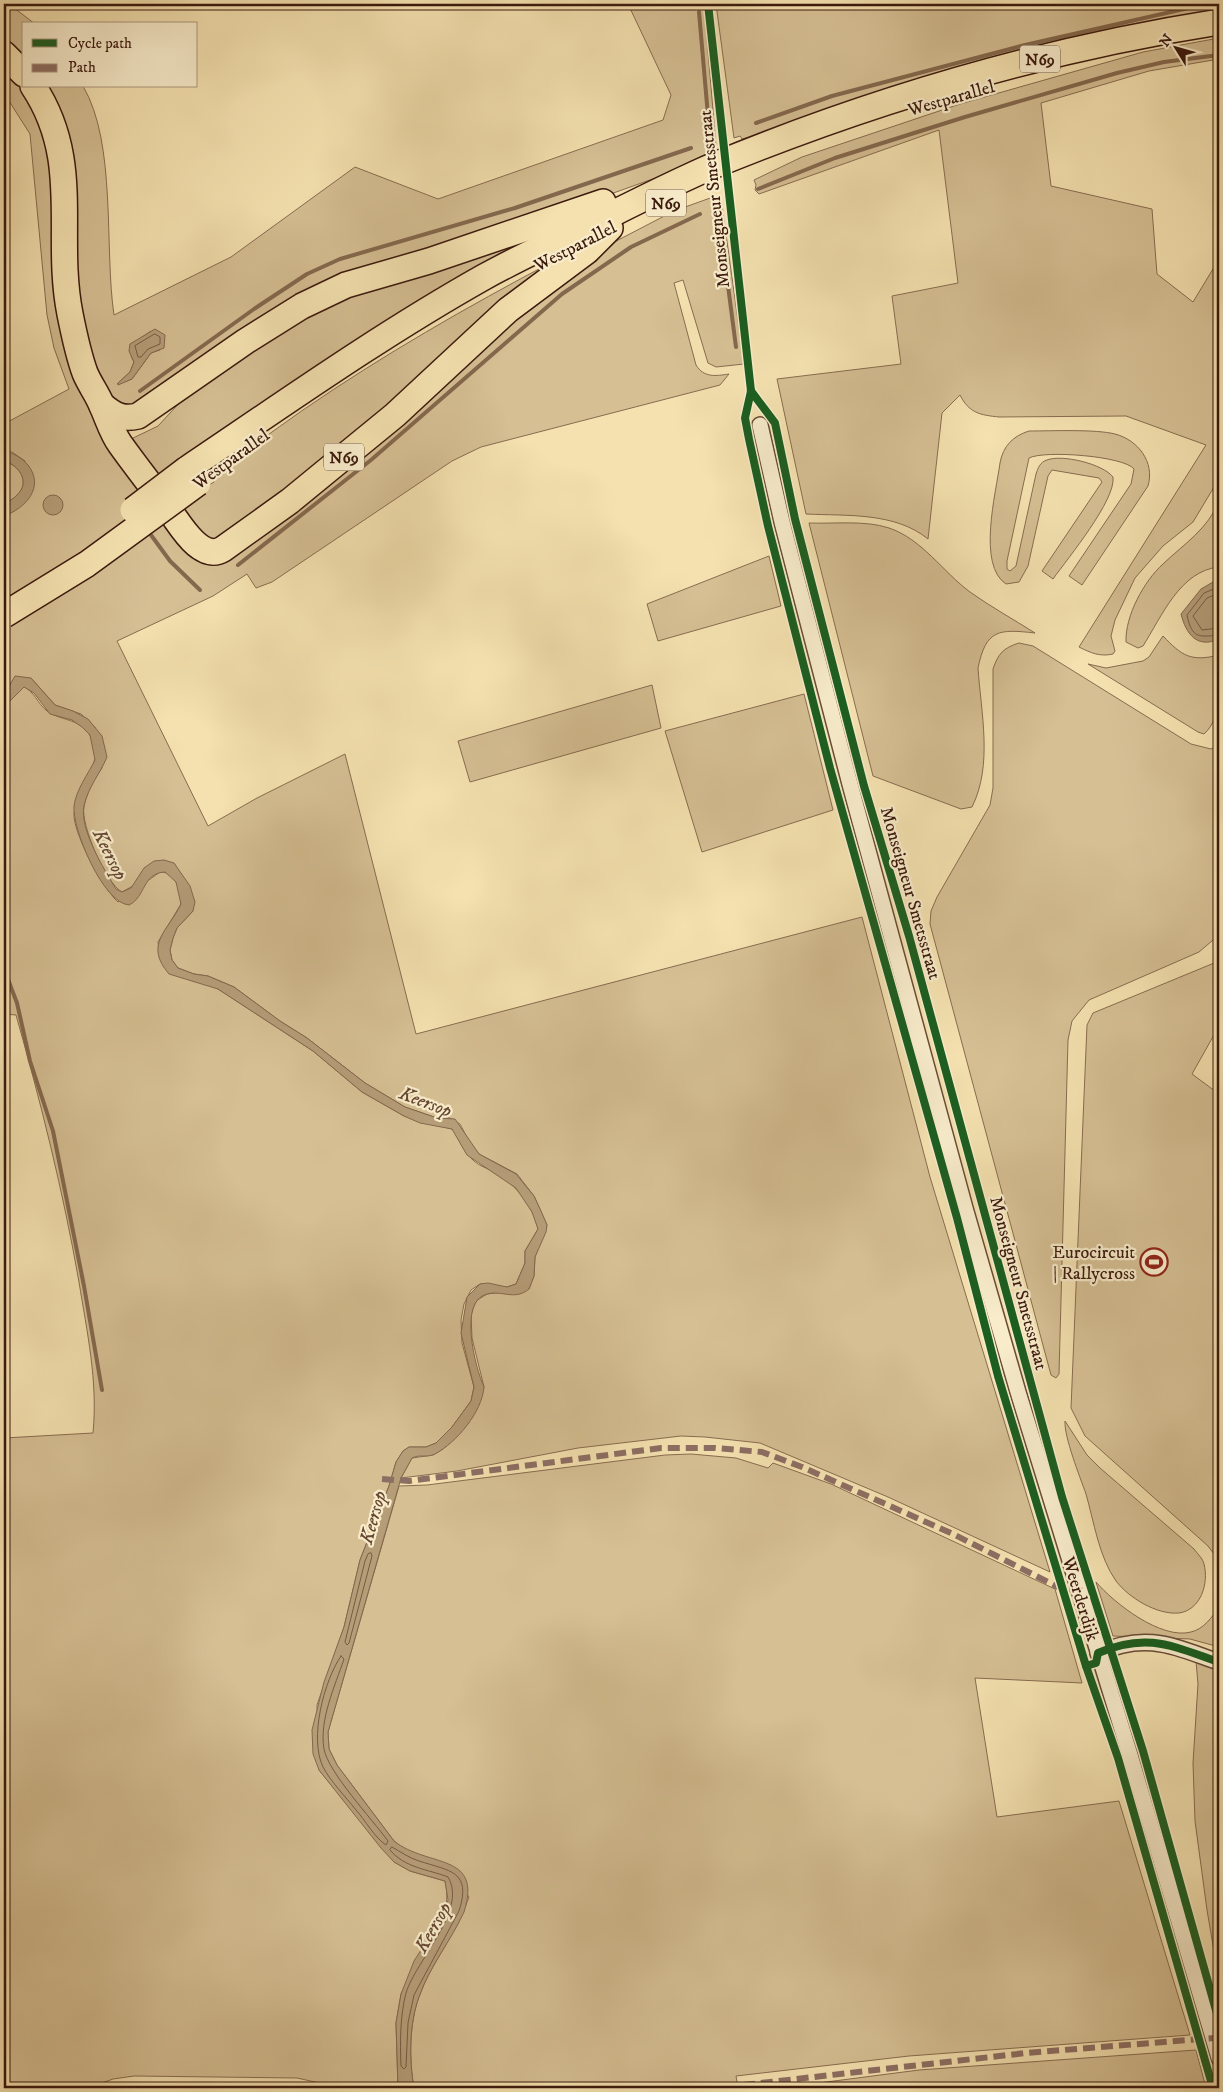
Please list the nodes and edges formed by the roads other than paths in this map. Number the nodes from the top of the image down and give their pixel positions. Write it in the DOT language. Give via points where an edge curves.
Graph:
graph roads {
  1 [pos="1219,22"];
  2 [pos="1219,34"];
  3 [pos="4,54"];
  4 [pos="22,72"];
  5 [pos="34,88"];
  6 [pos="728,169"];
  7 [pos="649,196"];
  8 [pos="610,228"];
  9 [pos="102,405"];
  10 [pos="760,425"];
  11 [pos="193,476"];
  12 [pos="4,597"];
  13 [pos="4,615"];
  14 [pos="1018,1392"];
  15 [pos="1098,1653"];
  16 [pos="1219,1662"];
  17 [pos="1219,2058"];
  1 -- 6 [label="main road, Westparallel / N69" via="1036,60 864,110"];
  2 -- 6 [label="main road, Westparallel / N69" via="1097,59 926,105"];
  3 -- 4 [label="main road"];
  5 -- 9 [label="main road, N69" via="46,107 59,142 66,189 64,252 70,313 85,371"];
  6 -- 7 [label="main road, Westparallel / N69"];
  6 -- 8 [label="main road, Westparallel / N69"];
  7 -- 9 [label="main road, N69" via="615,198 429,261 346,285 302,306 246,341 138,416 126,420"];
  7 -- 11 [label="main road, Westparallel / N69" via="540,248 427,310 328,374"];
  8 -- 9 [label="main road, N69" via="587,250 508,310 395,415 290,501 217,553 199,546 185,533 119,443"];
  8 -- 11 [label="main road, Westparallel / N69" via="433,321"];
  10 -- 14 [label="street, Monseigneur Smetsstraat" via="856,808"];
  11 -- 12 [label="main road, Westparallel / N69, bridge"];
  11 -- 13 [label="main road, Westparallel / N69, bridge" via="87,564"];
  14 -- 15 [label="street, Weerderdijk"];
  15 -- 16 [label="street" via="1130,1642 1151,1641"];
  15 -- 17 [label="street, Weerderdijk"];
}
